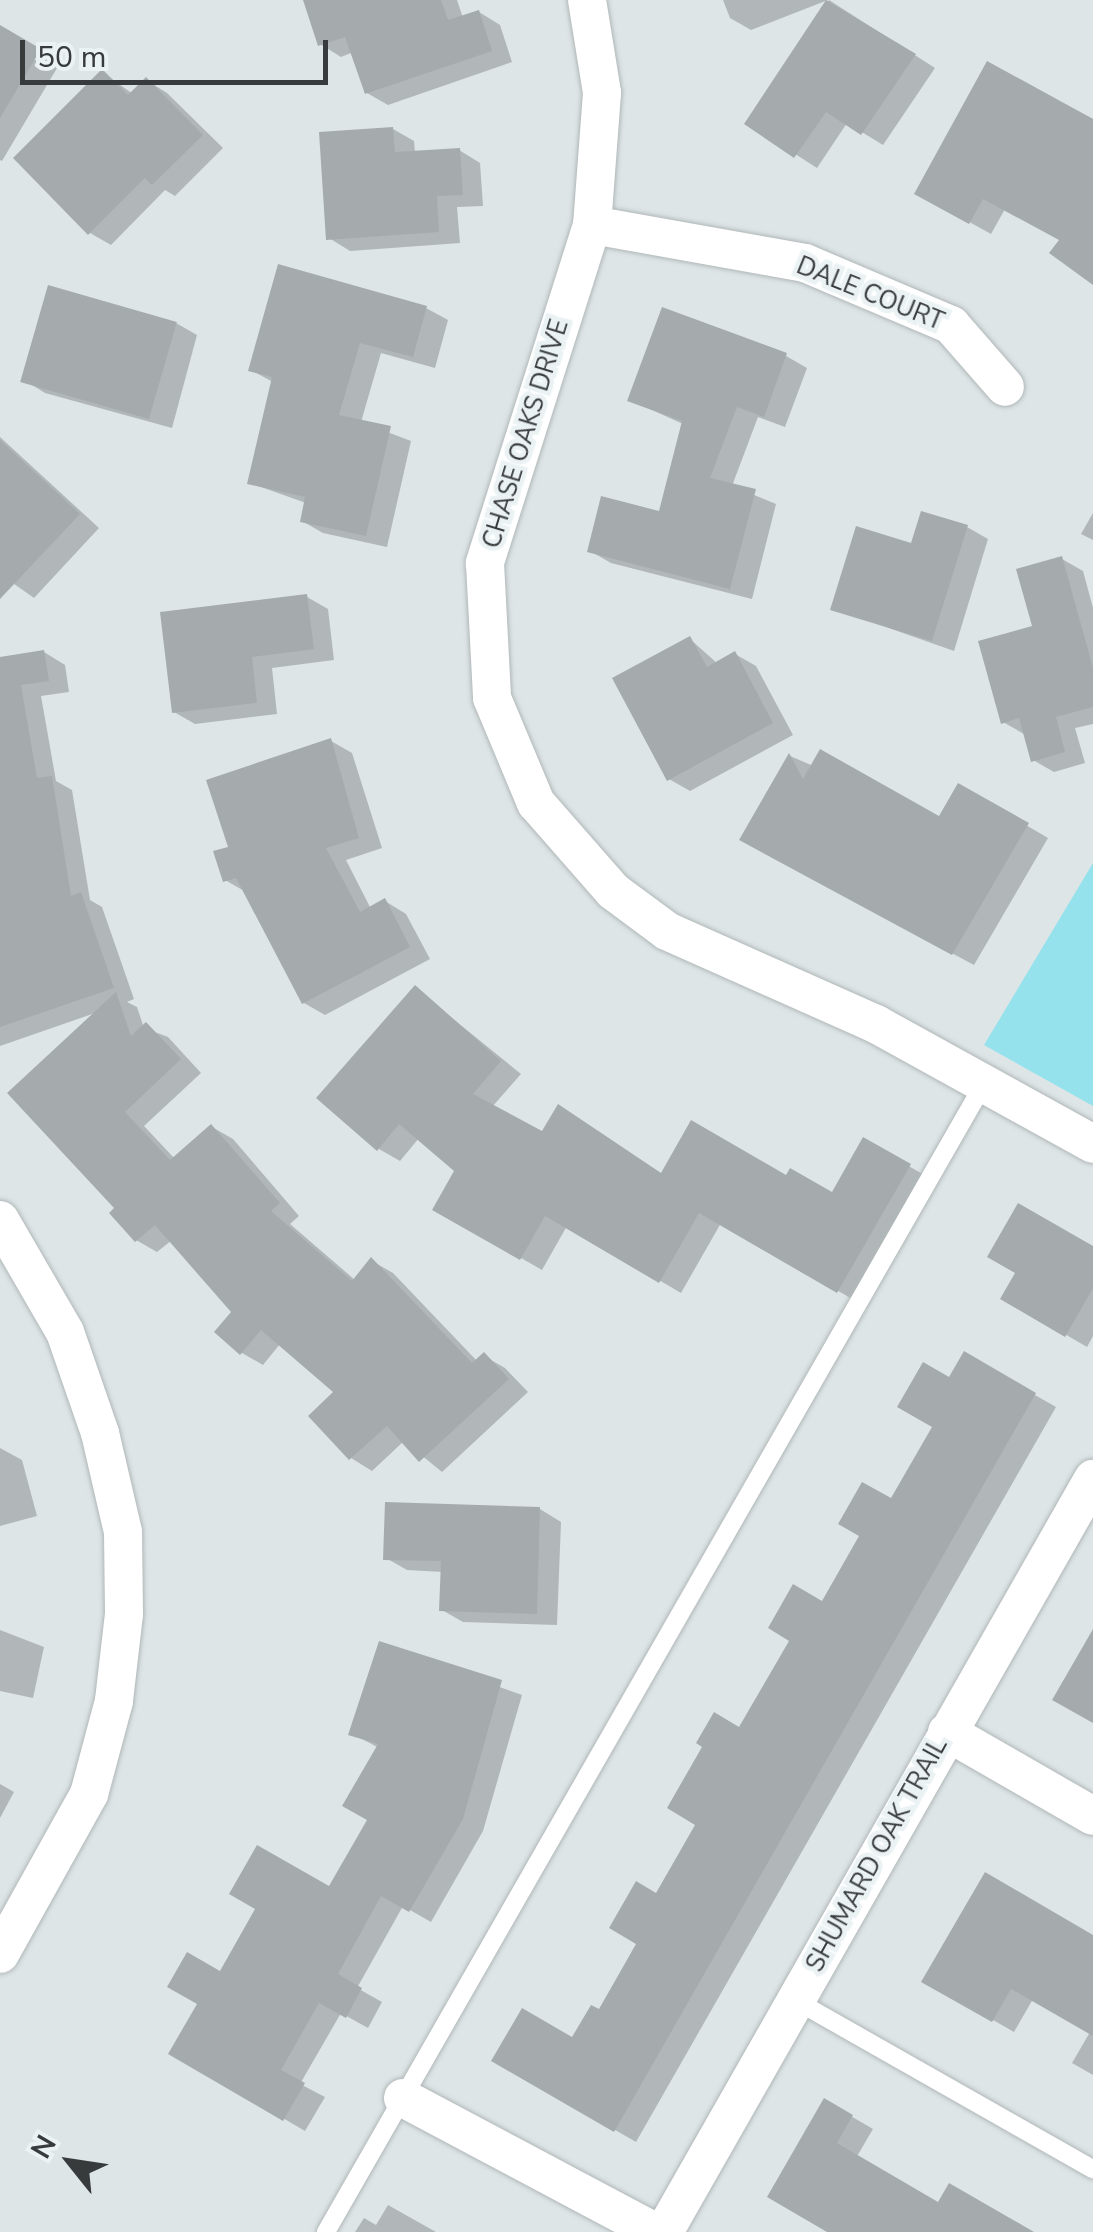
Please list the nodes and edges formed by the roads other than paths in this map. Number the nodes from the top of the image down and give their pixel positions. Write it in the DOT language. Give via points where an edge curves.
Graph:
graph roads {
  1 [pos="587,0"];
  2 [pos="592,226"];
  3 [pos="1005,387"];
  4 [pos="986,1082"];
  5 [pos="1093,1144"];
  6 [pos="0,1220"];
  7 [pos="1090,1492"];
  8 [pos="947,1732"];
  9 [pos="1093,1816"];
  10 [pos="0,1954"];
  11 [pos="795,2000"];
  12 [pos="402,2098"];
  13 [pos="1093,2168"];
  14 [pos="326,2232"];
  15 [pos="655,2232"];
  16 [pos="664,2232"];
  1 -- 2 [label="street, CHASE OAKS DRIVE" via="602,92"];
  2 -- 3 [label="street, DALE COURT" via="805,263 951,326"];
  2 -- 4 [label="street, CHASE OAKS DRIVE" via="485,563 492,698 536,802 613,891 667,931 876,1024"];
  4 -- 5 [label="street, CHASE OAKS DRIVE"];
  4 -- 12 [label="lane"];
  6 -- 10 [label="street" via="65,1332 100,1433 123,1532 124,1614 114,1701 89,1794"];
  7 -- 8 [label="street, SHUMARD OAK TRAIL"];
  8 -- 9 [label="street"];
  8 -- 11 [label="street, SHUMARD OAK TRAIL"];
  11 -- 13 [label="lane"];
  11 -- 16 [label="street, SHUMARD OAK TRAIL"];
  12 -- 14 [label="lane"];
  12 -- 15 [label="street"];
}
